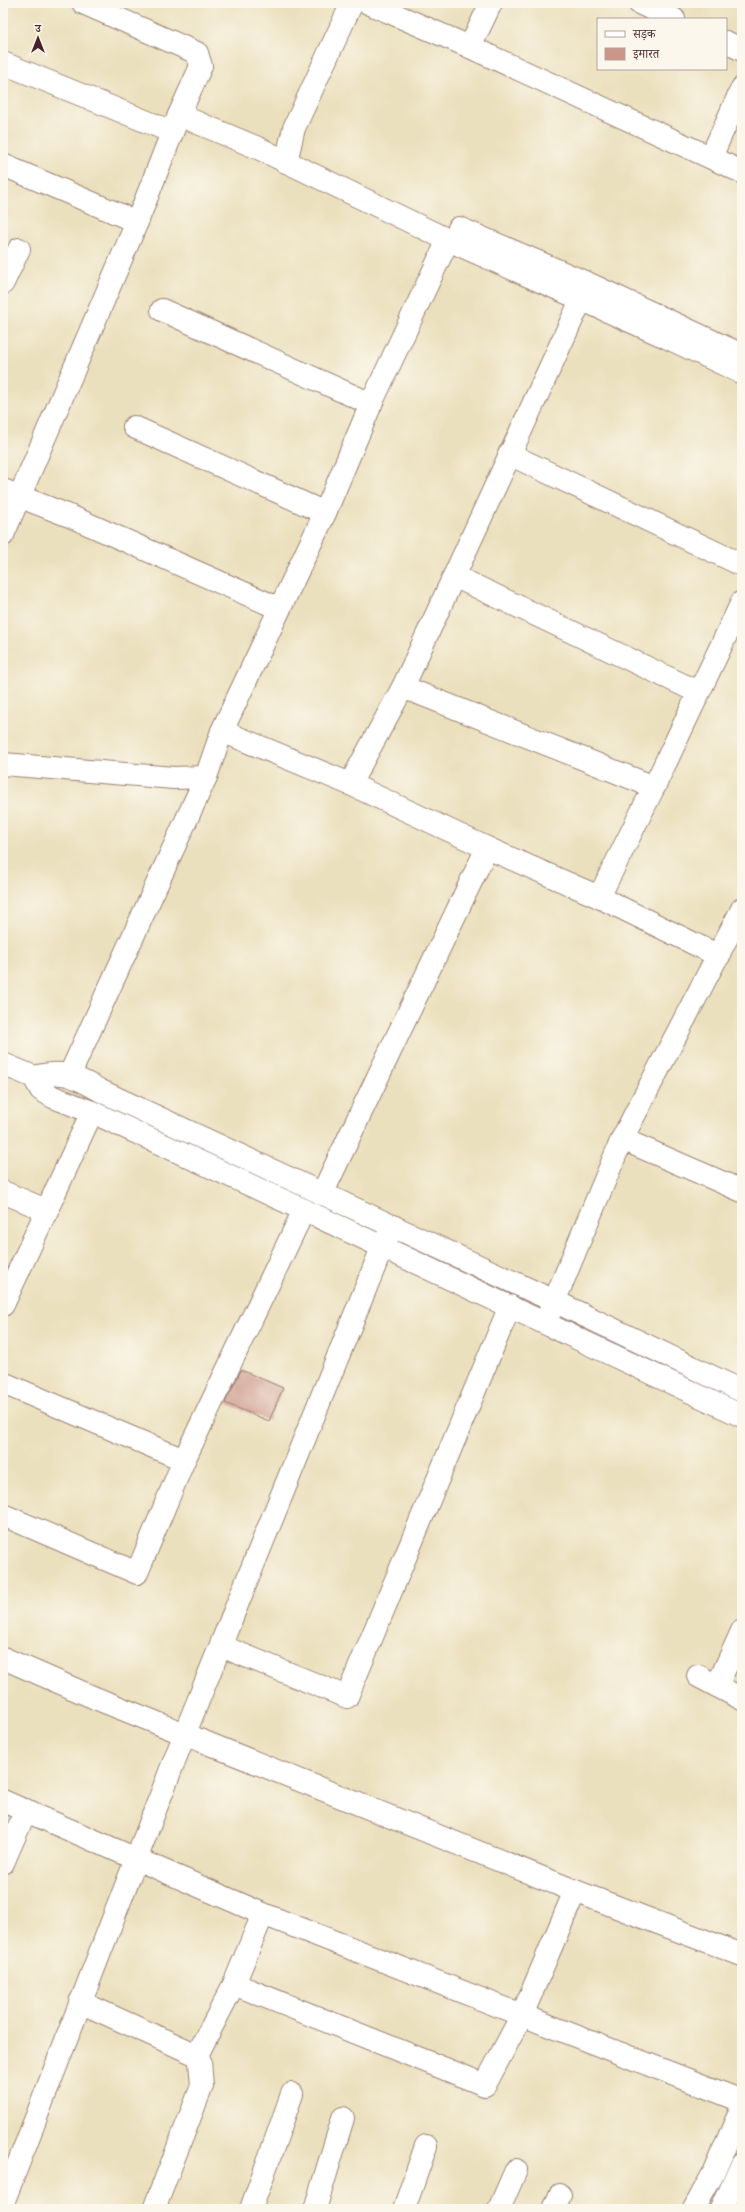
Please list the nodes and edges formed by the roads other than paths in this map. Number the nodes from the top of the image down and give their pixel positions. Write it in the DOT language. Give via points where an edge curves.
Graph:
graph roads {
  1 [pos="83,3"];
  2 [pos="352,3"];
  3 [pos="368,3"];
  4 [pos="491,3"];
  5 [pos="639,3"];
  6 [pos="672,18"];
  7 [pos="727,42"];
  8 [pos="470,47"];
  9 [pos="742,50"];
  10 [pos="3,63"];
  11 [pos="742,88"];
  12 [pos="176,123"];
  13 [pos="289,154"];
  14 [pos="711,157"];
  15 [pos="3,164"];
  16 [pos="742,172"];
  17 [pos="137,222"];
  18 [pos="448,240"];
  19 [pos="19,249"];
  20 [pos="3,283"];
  21 [pos="580,300"];
  22 [pos="162,310"];
  23 [pos="742,355"];
  24 [pos="742,373"];
  25 [pos="371,404"];
  26 [pos="134,427"];
  27 [pos="509,454"];
  28 [pos="12,494"];
  29 [pos="325,513"];
  30 [pos="3,535"];
  31 [pos="742,565"];
  32 [pos="454,576"];
  33 [pos="742,602"];
  34 [pos="278,608"];
  35 [pos="403,687"];
  36 [pos="698,692"];
  37 [pos="222,731"];
  38 [pos="3,764"];
  39 [pos="206,776"];
  40 [pos="350,784"];
  41 [pos="654,787"];
  42 [pos="487,848"];
  43 [pos="600,897"];
  44 [pos="742,909"];
  45 [pos="719,956"];
  46 [pos="3,1064"];
  47 [pos="70,1074"];
  48 [pos="34,1077"];
  49 [pos="92,1112"];
  50 [pos="622,1139"];
  51 [pos="742,1191"];
  52 [pos="3,1192"];
  53 [pos="322,1194"];
  54 [pos="48,1210"];
  55 [pos="304,1210"];
  56 [pos="393,1226"];
  57 [pos="382,1248"];
  58 [pos="554,1301"];
  59 [pos="3,1305"];
  60 [pos="510,1306"];
  61 [pos="545,1323"];
  62 [pos="3,1383"];
  63 [pos="742,1390"];
  64 [pos="742,1416"];
  65 [pos="184,1460"];
  66 [pos="3,1515"];
  67 [pos="742,1631"];
  68 [pos="221,1646"];
  69 [pos="3,1658"];
  70 [pos="742,1699"];
  71 [pos="185,1733"];
  72 [pos="3,1801"];
  73 [pos="26,1810"];
  74 [pos="137,1858"];
  75 [pos="3,1863"];
  76 [pos="575,1891"];
  77 [pos="263,1914"];
  78 [pos="742,1955"];
  79 [pos="234,1984"];
  80 [pos="80,2002"];
  81 [pos="522,2015"];
  82 [pos="197,2055"];
  83 [pos="292,2094"];
  84 [pos="742,2101"];
  85 [pos="742,2107"];
  86 [pos="343,2118"];
  87 [pos="426,2146"];
  88 [pos="742,2164"];
  89 [pos="516,2170"];
  90 [pos="3,2203"];
  91 [pos="154,2209"];
  92 [pos="250,2209"];
  93 [pos="315,2209"];
  94 [pos="404,2209"];
  95 [pos="499,2209"];
  96 [pos="694,2209"];
  97 [pos="722,2209"];
  1 -- 12 [label="street" via="197,53 201,66"];
  2 -- 13 [label="street" via="294,128"];
  3 -- 8 [label="street"];
  4 -- 8 [label="street"];
  5 -- 6 [label="street"];
  7 -- 9 [label="street"];
  8 -- 14 [label="street"];
  10 -- 12 [label="street"];
  11 -- 14 [label="street"];
  12 -- 13 [label="street" via="258,148"];
  12 -- 17 [label="street"];
  13 -- 18 [label="street"];
  13 -- 23 [label="street" via="587,283"];
  14 -- 16 [label="street"];
  15 -- 17 [label="street"];
  17 -- 28 [label="street"];
  18 -- 21 [label="street"];
  18 -- 25 [label="street"];
  19 -- 20 [label="street"];
  21 -- 24 [label="street"];
  21 -- 27 [label="street"];
  22 -- 25 [label="street"];
  25 -- 29 [label="street"];
  26 -- 29 [label="street"];
  27 -- 31 [label="street"];
  27 -- 32 [label="street"];
  28 -- 30 [label="street"];
  28 -- 34 [label="street" via="72,517"];
  29 -- 34 [label="street"];
  32 -- 35 [label="street"];
  32 -- 36 [label="street"];
  33 -- 36 [label="street"];
  34 -- 37 [label="street"];
  35 -- 40 [label="street"];
  35 -- 41 [label="street"];
  36 -- 41 [label="street"];
  37 -- 39 [label="street"];
  37 -- 40 [label="street"];
  38 -- 39 [label="street" via="174,778"];
  39 -- 47 [label="street"];
  40 -- 42 [label="street"];
  41 -- 43 [label="street"];
  42 -- 43 [label="street"];
  42 -- 53 [label="street"];
  43 -- 45 [label="street"];
  44 -- 45 [label="street"];
  45 -- 50 [label="street"];
  46 -- 48 [label="street"];
  47 -- 48 [label="street"];
  47 -- 53 [label="street" via="101,1091"];
  48 -- 49 [label="street" via="41,1090"];
  49 -- 54 [label="street"];
  49 -- 55 [label="street"];
  50 -- 51 [label="street"];
  50 -- 58 [label="street"];
  52 -- 54 [label="street"];
  53 -- 56 [label="street"];
  54 -- 59 [label="street"];
  55 -- 57 [label="street"];
  55 -- 65 [label="street"];
  56 -- 57 [label="street"];
  56 -- 58 [label="street"];
  57 -- 60 [label="street"];
  57 -- 68 [label="street"];
  58 -- 61 [label="street"];
  58 -- 63 [label="street"];
  60 -- 61 [label="street"];
  60 -- 68 [label="street" via="347,1697"];
  61 -- 64 [label="street"];
  62 -- 65 [label="street"];
  65 -- 66 [label="street" via="136,1573"];
  67 -- 70 [label="street" via="708,1681"];
  68 -- 71 [label="street"];
  69 -- 71 [label="street"];
  71 -- 74 [label="street"];
  71 -- 76 [label="street"];
  72 -- 73 [label="street"];
  73 -- 74 [label="street"];
  73 -- 75 [label="street"];
  74 -- 77 [label="street"];
  74 -- 80 [label="street"];
  76 -- 78 [label="street"];
  76 -- 81 [label="street"];
  77 -- 79 [label="street"];
  77 -- 81 [label="street"];
  79 -- 81 [label="street" via="485,2085"];
  79 -- 82 [label="street"];
  80 -- 82 [label="street"];
  80 -- 90 [label="street"];
  81 -- 84 [label="street"];
  82 -- 91 [label="street" via="200,2061 202,2086"];
  83 -- 92 [label="street"];
  85 -- 96 [label="street" via="713,2174"];
  86 -- 93 [label="street"];
  87 -- 94 [label="street"];
  88 -- 97 [label="street"];
  89 -- 95 [label="street"];
}
